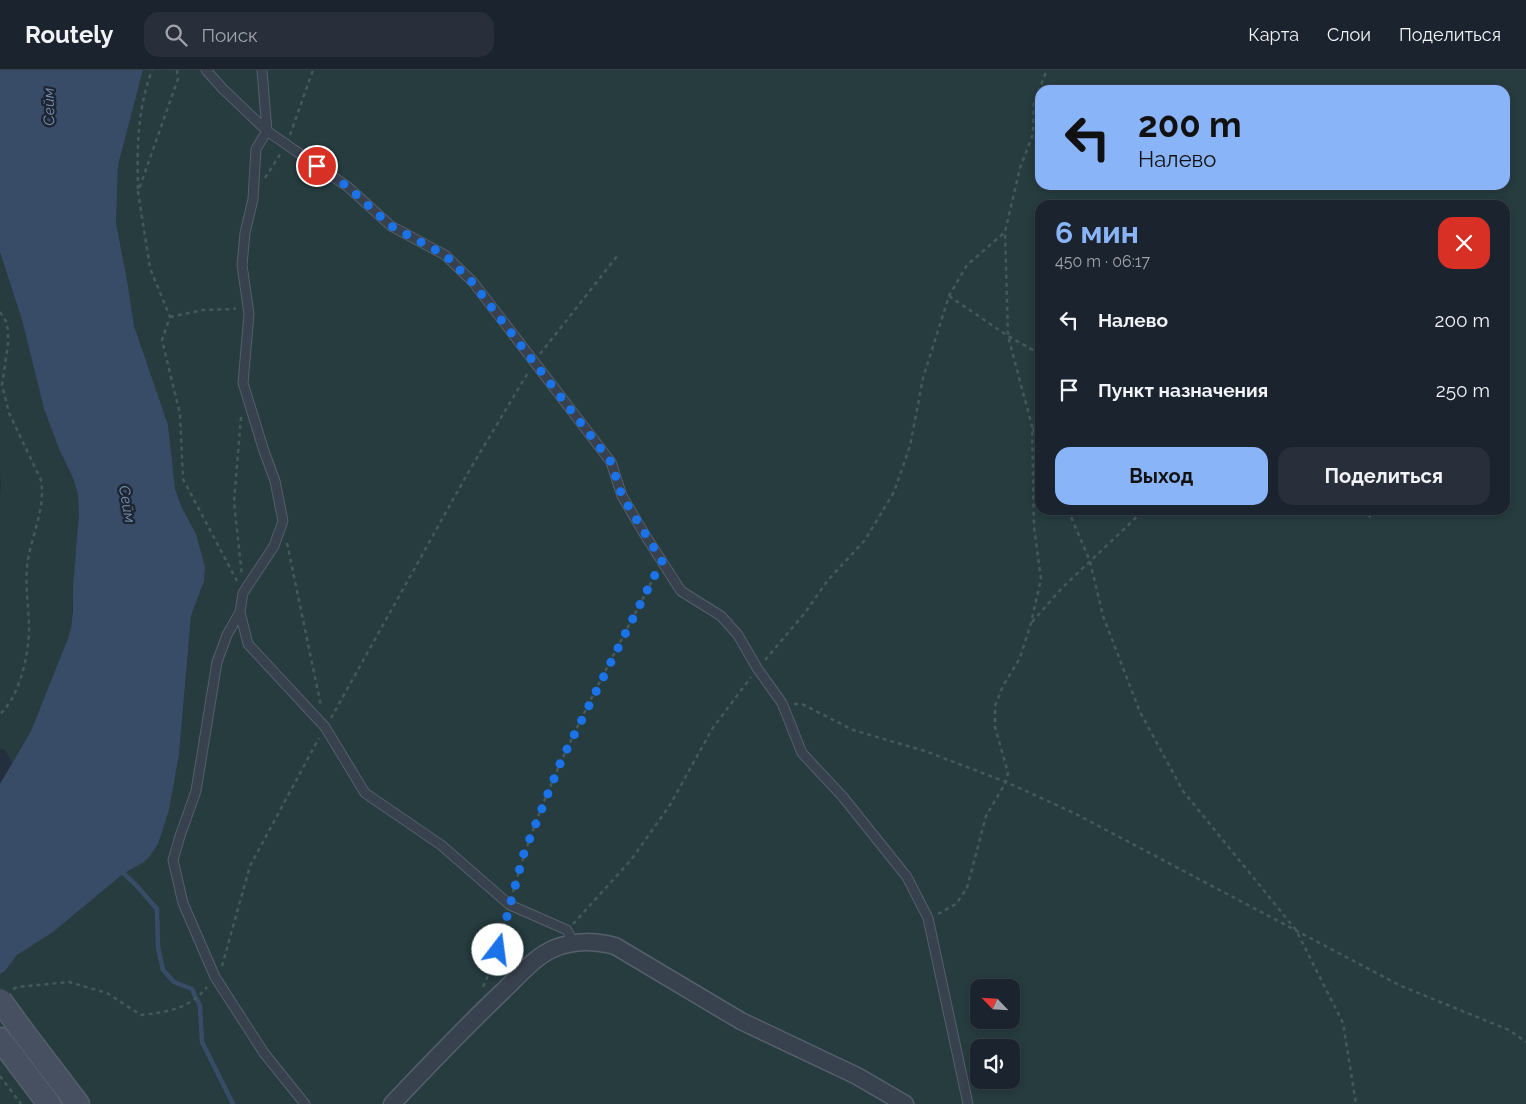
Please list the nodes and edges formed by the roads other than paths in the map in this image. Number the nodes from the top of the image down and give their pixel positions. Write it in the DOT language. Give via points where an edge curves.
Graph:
graph roads {
  1 [pos="206,70"];
  2 [pos="262,70"];
  3 [pos="266,131"];
  4 [pos="240,612"];
  5 [pos="570,936"];
  6 [pos="0,1000"];
  7 [pos="2,1042"];
  8 [pos="49,1104"];
  9 [pos="78,1104"];
  10 [pos="305,1104"];
  11 [pos="392,1104"];
  12 [pos="905,1104"];
  13 [pos="968,1104"];
  1 -- 3 [label="lane"];
  2 -- 3 [label="lane"];
  3 -- 4 [label="lane" via="256,149 242,264 250,314 243,383 275,481 283,521 274,546 243,594"];
  3 -- 13 [label="lane" via="348,187 391,226 445,255 472,282 611,462 622,496 681,591 721,616 738,635 782,703 802,753 843,797 907,877 928,919"];
  4 -- 5 [label="lane" via="248,644 325,727 365,794 441,845 510,905"];
  4 -- 10 [label="lane" via="217,662 196,791 173,860 184,903 215,977 264,1054"];
  5 -- 11 [label="street" via="532,964 455,1037"];
  5 -- 12 [label="street" via="615,946 740,1021 857,1076"];
  6 -- 9 [label="street, bridge"];
  7 -- 8 [label="street"];
}
